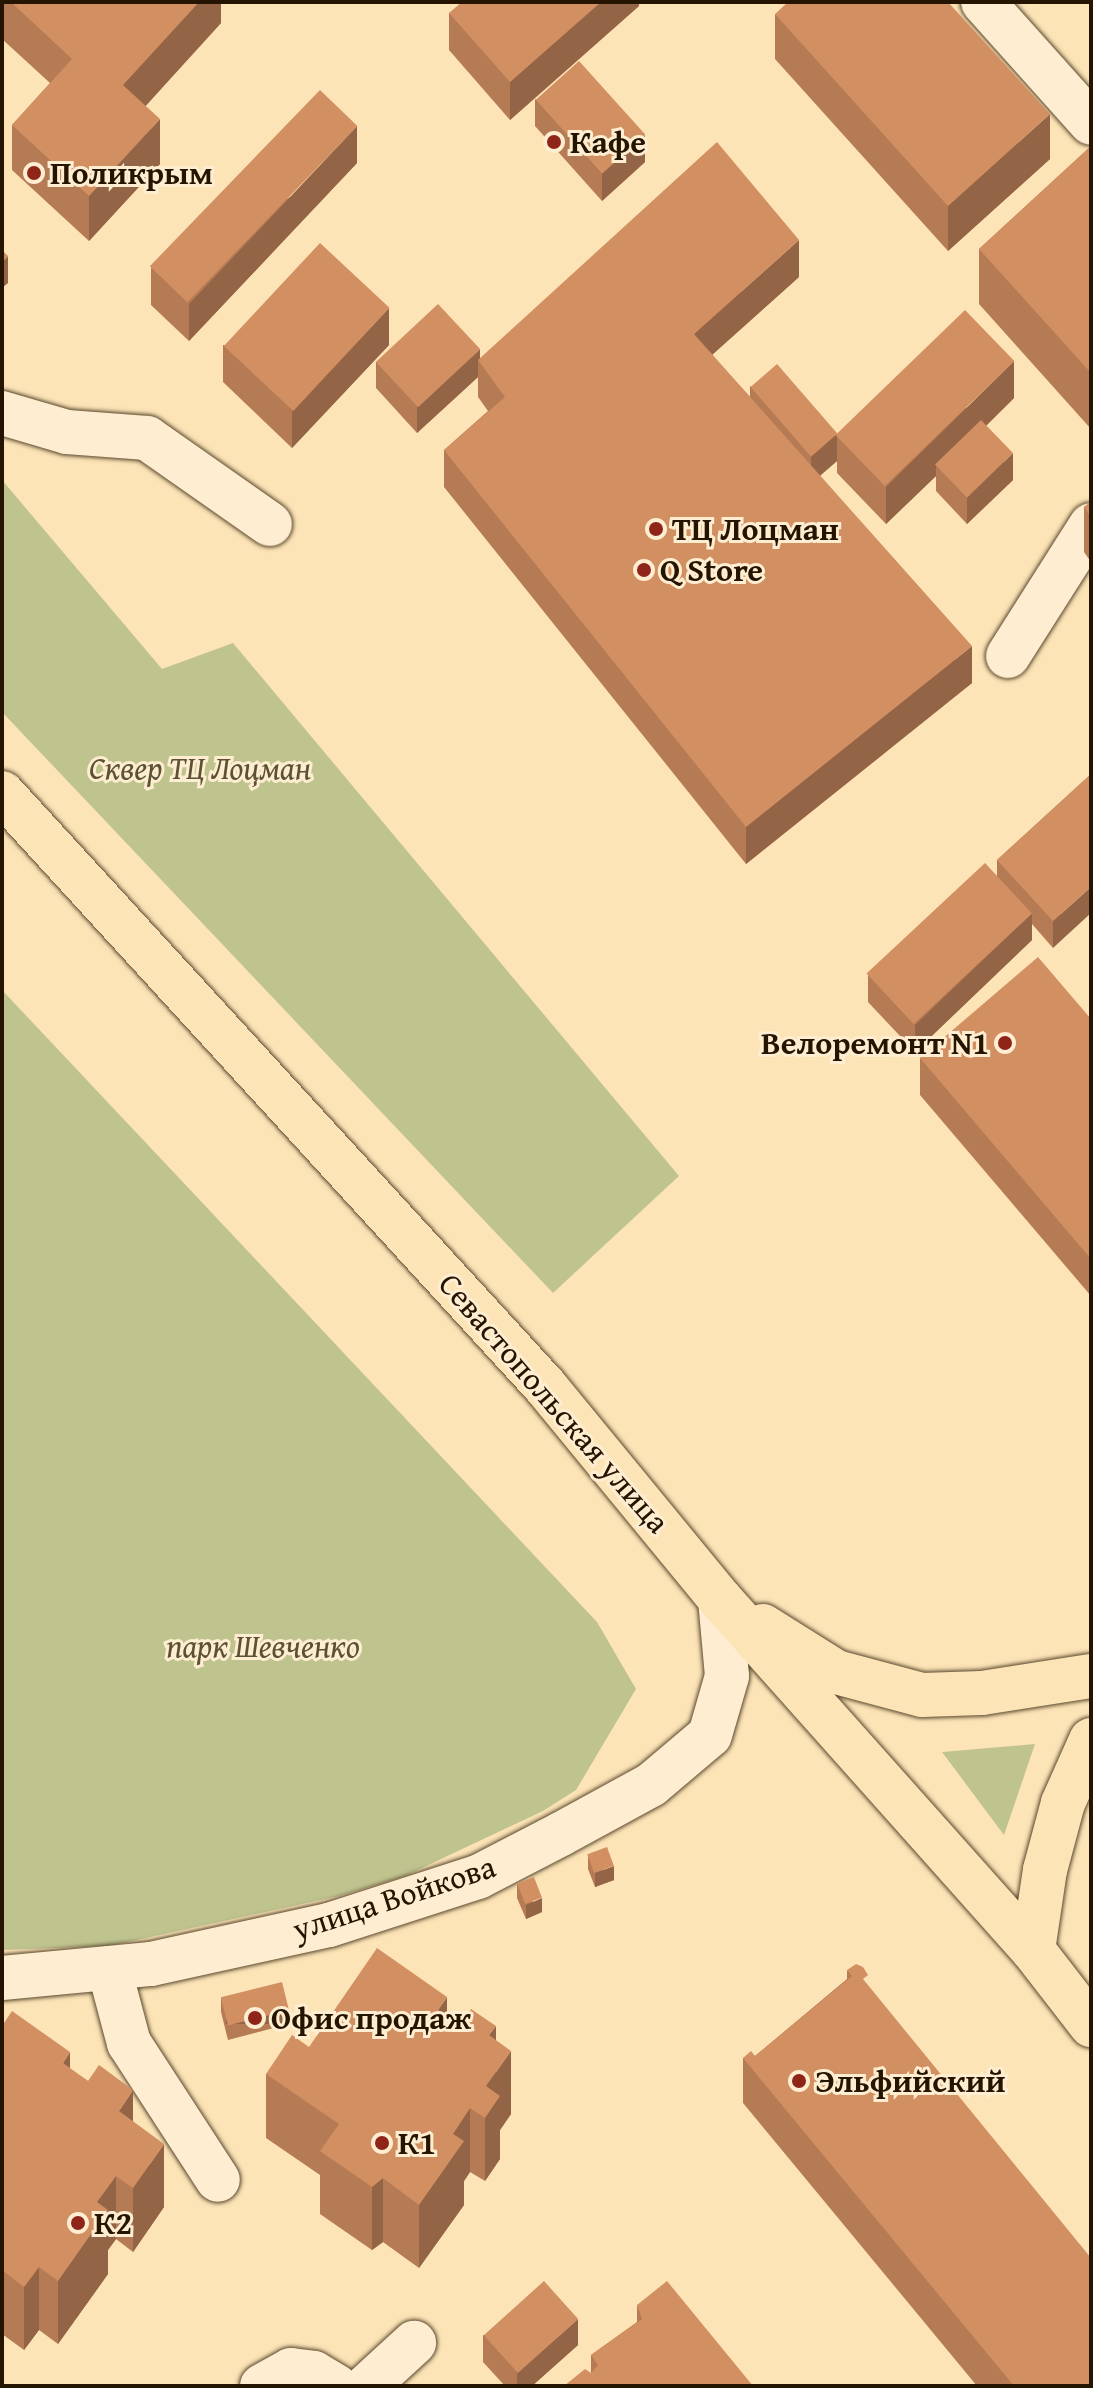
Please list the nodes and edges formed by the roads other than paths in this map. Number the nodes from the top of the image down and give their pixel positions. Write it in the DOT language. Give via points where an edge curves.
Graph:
graph roads {
  1 [pos="983,2"];
  2 [pos="1091,123"];
  3 [pos="2,413"];
  4 [pos="270,524"];
  5 [pos="1091,525"];
  6 [pos="1008,656"];
  7 [pos="2,793"];
  8 [pos="720,1599"];
  9 [pos="1091,1676"];
  10 [pos="1091,1740"];
  11 [pos="1033,1950"];
  12 [pos="109,1968"];
  13 [pos="2,1978"];
  14 [pos="1091,2025"];
  15 [pos="218,2180"];
  16 [pos="414,2343"];
  17 [pos="267,2382"];
  18 [pos="336,2386"];
  19 [pos="367,2386"];
  1 -- 2 [label="street"];
  3 -- 4 [label="street" via="67,432 147,438"];
  5 -- 6 [label="street"];
  7 -- 8 [label="main road, Севастопольская улица" via="545,1386"];
  8 -- 9 [label="main road" via="836,1672 922,1695 982,1693"];
  8 -- 11 [label="main road, Севастопольская улица"];
  8 -- 12 [label="street, улица Войкова" via="727,1676 710,1735 651,1785 478,1877 329,1925 151,1964"];
  10 -- 11 [label="main road" via="1063,1803 1045,1870"];
  11 -- 14 [label="main road, Севастопольская улица"];
  12 -- 13 [label="street, улица Войкова"];
  12 -- 15 [label="street" via="129,2043"];
  16 -- 19 [label="street"];
  17 -- 18 [label="street" via="291,2370 314,2373"];
}
